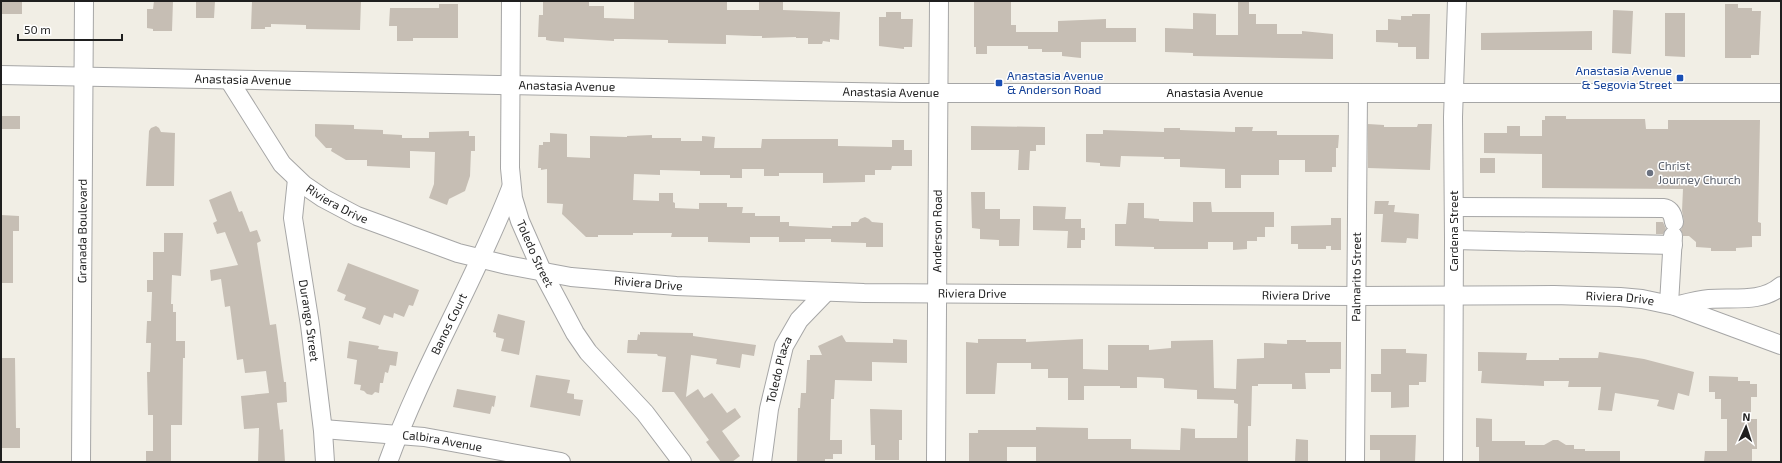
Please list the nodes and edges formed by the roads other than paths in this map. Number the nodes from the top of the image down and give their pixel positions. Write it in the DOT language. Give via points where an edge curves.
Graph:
graph roads {
  1 [pos="84,1"];
  2 [pos="511,1"];
  3 [pos="938,1"];
  4 [pos="1457,1"];
  5 [pos="1,75"];
  6 [pos="83,77"];
  7 [pos="229,80"];
  8 [pos="511,86"];
  9 [pos="1781,92"];
  10 [pos="938,93"];
  11 [pos="1358,93"];
  12 [pos="1454,93"];
  13 [pos="297,179"];
  14 [pos="511,187"];
  15 [pos="1454,207"];
  16 [pos="1671,228"];
  17 [pos="1454,240"];
  18 [pos="480,259"];
  19 [pos="542,271"];
  20 [pos="1781,286"];
  21 [pos="826,292"];
  22 [pos="937,294"];
  23 [pos="1357,296"];
  24 [pos="1454,296"];
  25 [pos="1672,305"];
  26 [pos="1781,345"];
  27 [pos="323,429"];
  28 [pos="399,435"];
  29 [pos="81,462"];
  30 [pos="325,462"];
  31 [pos="388,462"];
  32 [pos="561,462"];
  33 [pos="682,462"];
  34 [pos="762,462"];
  35 [pos="936,462"];
  36 [pos="1355,462"];
  37 [pos="1453,462"];
  1 -- 6 [label="street, Granada Boulevard"];
  2 -- 8 [label="street, Toledo Street"];
  3 -- 10 [label="street, Anderson Road"];
  4 -- 12 [label="street, Cardena Street"];
  5 -- 6 [label="street, Anastasia Avenue"];
  6 -- 7 [label="street, Anastasia Avenue"];
  6 -- 29 [label="street, Granada Boulevard"];
  7 -- 8 [label="street, Anastasia Avenue"];
  7 -- 13 [label="street, Riviera Drive" via="272,151"];
  8 -- 10 [label="street, Anastasia Avenue"];
  8 -- 14 [label="street, Toledo Street"];
  9 -- 12 [label="street, Anastasia Avenue"];
  10 -- 11 [label="street, Anastasia Avenue"];
  10 -- 22 [label="street, Anderson Road"];
  11 -- 12 [label="street, Anastasia Avenue"];
  11 -- 23 [label="street, Palmarito Street"];
  12 -- 15 [label="street, Cardena Street"];
  13 -- 18 [label="street, Riviera Drive" via="323,198 357,216"];
  13 -- 27 [label="street, Durango Street" via="293,207 294,225"];
  14 -- 18 [label="street, Banos Court" via="499,221"];
  14 -- 19 [label="street, Toledo Street" via="520,221"];
  15 -- 16 [label="street"];
  15 -- 17 [label="street, Cardena Street"];
  16 -- 17 [label="street"];
  16 -- 25 [label="street"];
  17 -- 24 [label="street, Cardena Street"];
  18 -- 19 [label="street, Riviera Drive"];
  18 -- 28 [label="street, Banos Court"];
  19 -- 21 [label="street, Riviera Drive" via="624,282"];
  19 -- 33 [label="street, Toledo Street" via="568,322 588,352 645,413"];
  20 -- 25 [label="street" via="1765,295 1708,299"];
  21 -- 22 [label="street, Riviera Drive"];
  21 -- 34 [label="street, Toledo Plaza" via="799,320 784,346 769,409"];
  22 -- 23 [label="street, Riviera Drive"];
  22 -- 35 [label="street, Anderson Road"];
  23 -- 24 [label="street, Riviera Drive"];
  23 -- 36 [label="street, Palmarito Street"];
  24 -- 25 [label="street, Riviera Drive" via="1598,296 1642,299"];
  24 -- 37 [label="street, Cardena Street"];
  25 -- 26 [label="street, Riviera Drive"];
  27 -- 28 [label="street, Calbira Avenue"];
  27 -- 30 [label="street, Durango Street"];
  28 -- 31 [label="street, Banos Court"];
  28 -- 32 [label="street, Calbira Avenue" via="462,443"];
}
